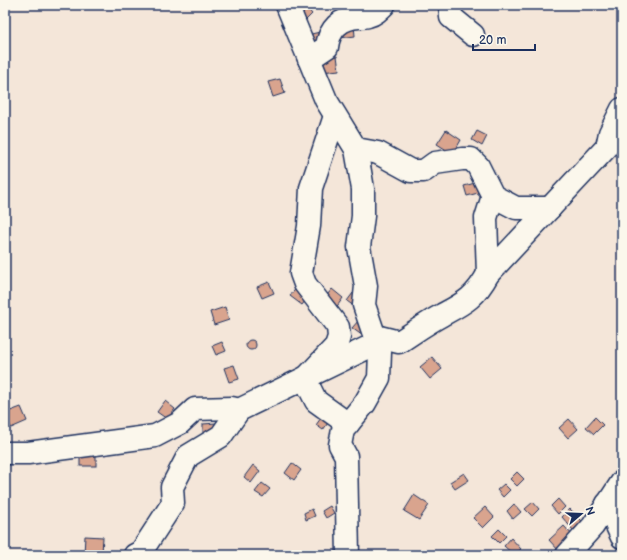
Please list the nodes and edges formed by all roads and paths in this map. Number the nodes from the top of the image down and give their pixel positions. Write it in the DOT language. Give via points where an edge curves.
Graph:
graph roads {
  1 [pos="287,5"];
  2 [pos="384,5"];
  3 [pos="450,5"];
  4 [pos="473,35"];
  5 [pos="309,59"];
  6 [pos="622,109"];
  7 [pos="335,116"];
  8 [pos="356,149"];
  9 [pos="493,196"];
  10 [pos="550,208"];
  11 [pos="488,274"];
  12 [pos="376,340"];
  13 [pos="305,379"];
  14 [pos="239,410"];
  15 [pos="348,424"];
  16 [pos="5,453"];
  17 [pos="622,482"];
  18 [pos="607,504"];
  19 [pos="622,537"];
  20 [pos="135,555"];
  21 [pos="348,555"];
  22 [pos="567,555"];
  1 -- 5 [label="street"];
  2 -- 5 [label="street" via="367,17 350,18 336,24 329,36 328,47"];
  3 -- 4 [label="street" via="451,17"];
  5 -- 7 [label="street"];
  6 -- 10 [label="street" via="610,133 607,147"];
  7 -- 8 [label="street"];
  7 -- 13 [label="street" via="311,188 309,226 301,273 305,284 338,326 339,337 336,346"];
  8 -- 9 [label="street" via="378,152 411,171 424,171 435,163 471,159 478,166"];
  8 -- 12 [label="street" via="363,189 359,247 366,286 364,305"];
  9 -- 10 [label="street" via="516,208"];
  9 -- 11 [label="street" via="486,218"];
  10 -- 11 [label="street"];
  11 -- 12 [label="street" via="483,284 464,304 399,342"];
  12 -- 13 [label="street"];
  12 -- 15 [label="street" via="380,352 380,378"];
  13 -- 14 [label="street"];
  13 -- 15 [label="street" via="316,401"];
  14 -- 16 [label="street" via="195,409 180,423 155,436 28,454"];
  14 -- 20 [label="street" via="221,436 188,456 172,487 173,503 141,552"];
  15 -- 21 [label="street" via="343,430 340,445 346,456"];
  17 -- 18 [label="street"];
  18 -- 19 [label="street"];
  18 -- 22 [label="street" via="593,526"];
}
